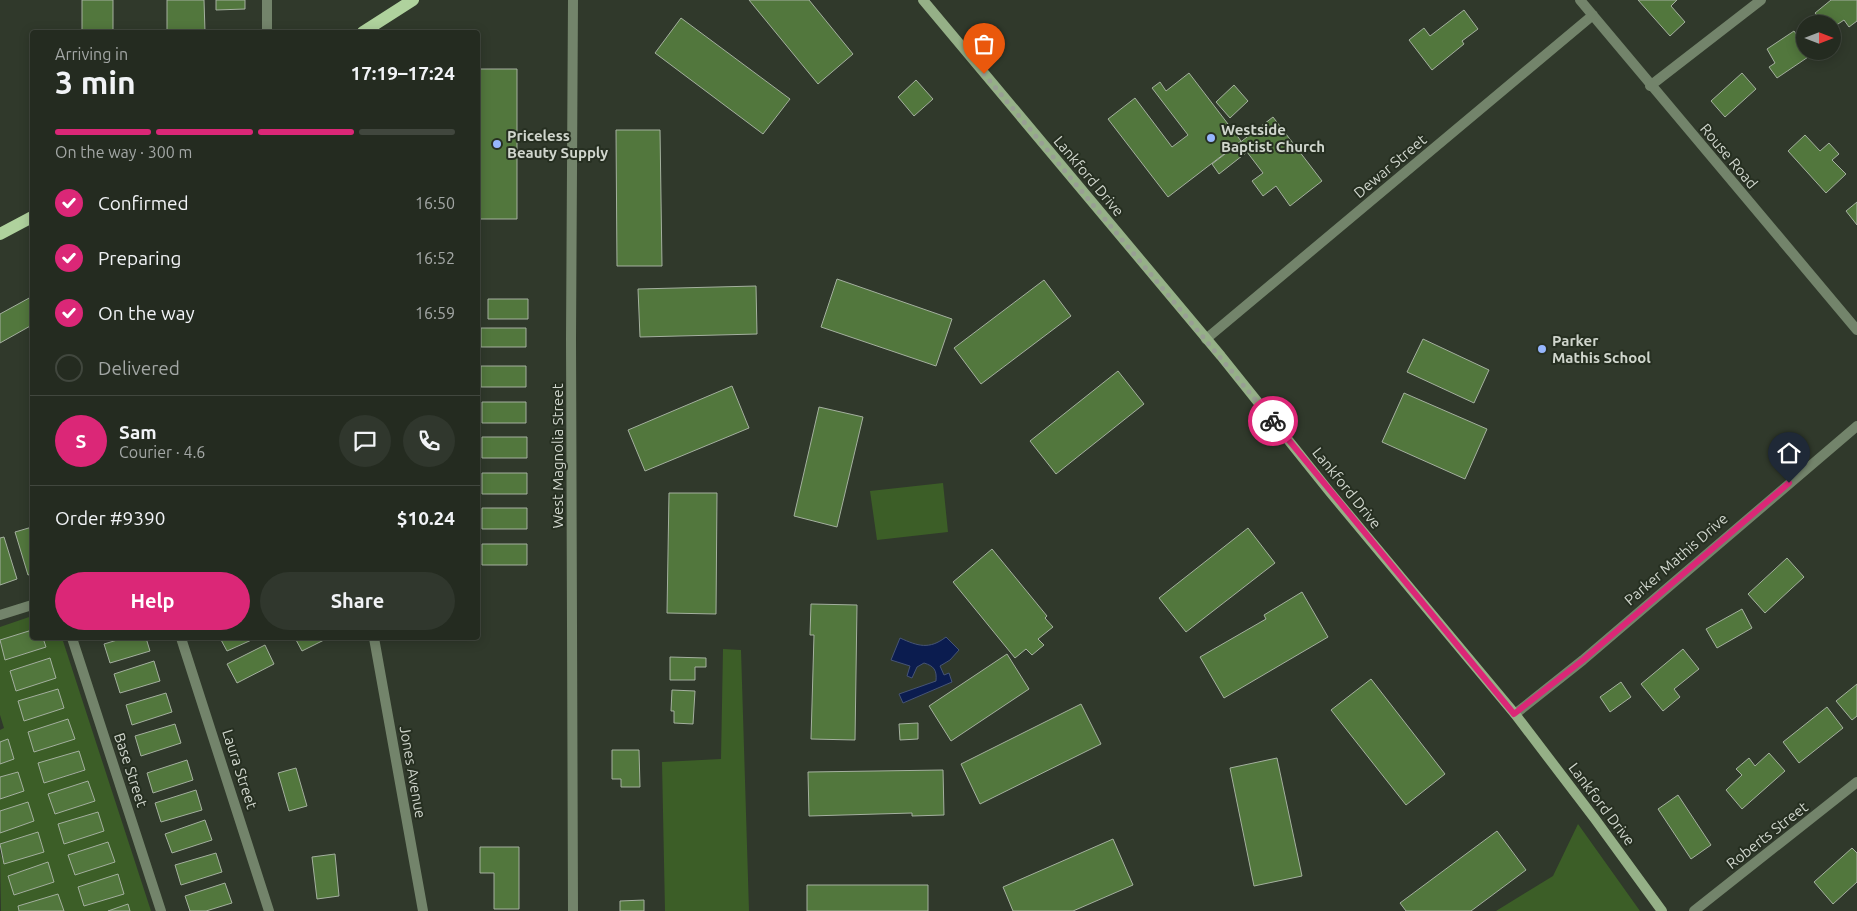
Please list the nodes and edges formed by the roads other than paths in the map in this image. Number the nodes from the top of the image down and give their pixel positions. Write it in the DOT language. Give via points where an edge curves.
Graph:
graph roads {
  1 [pos="267,0"];
  2 [pos="413,0"];
  3 [pos="573,0"];
  4 [pos="923,0"];
  5 [pos="1580,0"];
  6 [pos="1761,0"];
  7 [pos="1593,15"];
  8 [pos="267,30"];
  9 [pos="366,30"];
  10 [pos="1650,86"];
  11 [pos="30,218"];
  12 [pos="0,234"];
  13 [pos="1857,330"];
  14 [pos="1206,339"];
  15 [pos="1857,426"];
  16 [pos="30,606"];
  17 [pos="0,615"];
  18 [pos="73,640"];
  19 [pos="181,640"];
  20 [pos="374,640"];
  21 [pos="1514,714"];
  22 [pos="1857,782"];
  23 [pos="161,911"];
  24 [pos="269,911"];
  25 [pos="423,911"];
  26 [pos="573,911"];
  27 [pos="1662,911"];
  28 [pos="1694,911"];
  1 -- 8 [label="street"];
  2 -- 9 [label="main road"];
  3 -- 26 [label="street, West Magnolia Street"];
  4 -- 14 [label="main road, Lankford Drive"];
  5 -- 7 [label="street, Rouse Road"];
  6 -- 10 [label="street"];
  7 -- 10 [label="street, Rouse Road"];
  7 -- 14 [label="street, Dewar Street"];
  10 -- 13 [label="street, Rouse Road"];
  11 -- 12 [label="main road"];
  14 -- 21 [label="main road, Lankford Drive"];
  15 -- 21 [label="street, Parker Mathis Drive" via="1583,660"];
  16 -- 17 [label="street"];
  18 -- 23 [label="street, Base Street"];
  19 -- 24 [label="street, Laura Street"];
  20 -- 25 [label="street, Jones Avenue"];
  21 -- 27 [label="main road, Lankford Drive"];
  22 -- 28 [label="street, Roberts Street"];
}
